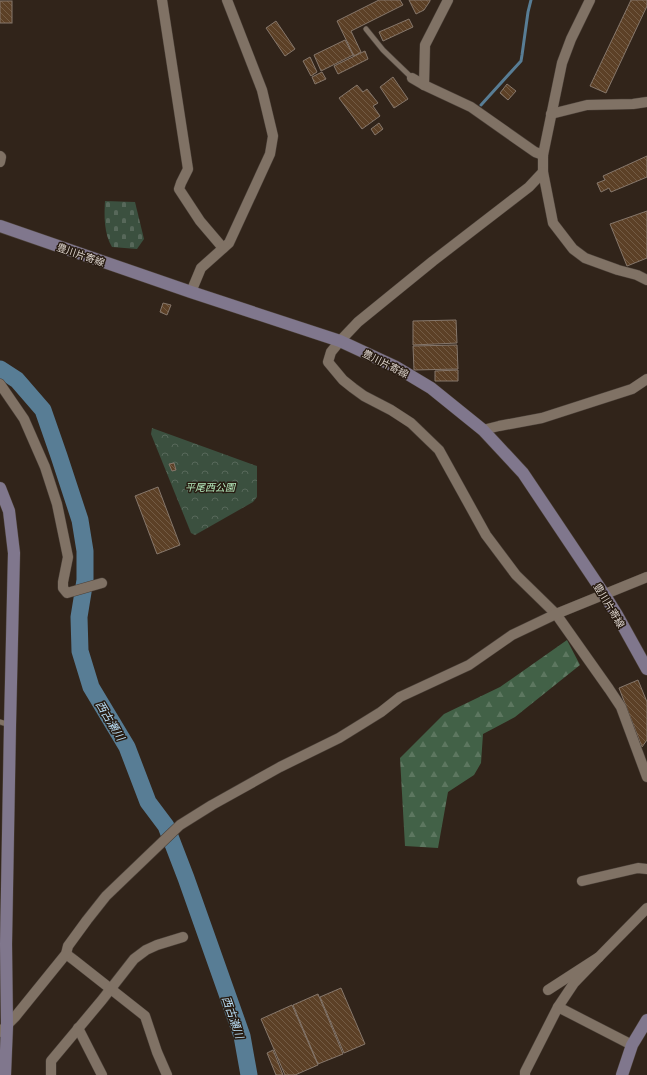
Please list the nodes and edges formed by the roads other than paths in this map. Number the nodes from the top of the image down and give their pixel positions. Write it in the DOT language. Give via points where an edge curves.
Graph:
graph roads {
  1 [pos="162,0"];
  2 [pos="227,0"];
  3 [pos="448,0"];
  4 [pos="590,0"];
  5 [pos="366,29"];
  6 [pos="412,78"];
  7 [pos="424,85"];
  8 [pos="647,102"];
  9 [pos="551,114"];
  10 [pos="542,155"];
  11 [pos="0,156"];
  12 [pos="0,162"];
  13 [pos="543,172"];
  14 [pos="0,226"];
  15 [pos="223,248"];
  16 [pos="647,280"];
  17 [pos="191,292"];
  18 [pos="340,340"];
  19 [pos="647,379"];
  20 [pos="0,384"];
  21 [pos="483,430"];
  22 [pos="0,488"];
  23 [pos="647,577"];
  24 [pos="102,583"];
  25 [pos="604,594"];
  26 [pos="556,614"];
  27 [pos="647,669"];
  28 [pos="5,724"];
  29 [pos="647,777"];
  30 [pos="647,869"];
  31 [pos="582,881"];
  32 [pos="647,908"];
  33 [pos="183,937"];
  34 [pos="66,954"];
  35 [pos="599,957"];
  36 [pos="110,988"];
  37 [pos="559,1004"];
  38 [pos="647,1020"];
  39 [pos="78,1028"];
  40 [pos="4,1029"];
  41 [pos="632,1046"];
  42 [pos="5,1075"];
  43 [pos="51,1075"];
  44 [pos="102,1075"];
  45 [pos="167,1075"];
  46 [pos="525,1075"];
  47 [pos="622,1075"];
  1 -- 15 [label="street" via="188,169 179,189 200,221"];
  2 -- 15 [label="street" via="262,90 273,136 270,154 229,243"];
  3 -- 7 [label="street" via="425,45"];
  4 -- 9 [label="street" via="562,63"];
  5 -- 6 [label="lane"];
  6 -- 7 [label="street"];
  7 -- 10 [label="street" via="471,107"];
  8 -- 9 [label="street" via="587,105"];
  9 -- 10 [label="street"];
  10 -- 13 [label="street"];
  11 -- 12 [label="street"];
  13 -- 16 [label="street" via="553,223 574,249 585,258"];
  13 -- 18 [label="street" via="529,187 433,261 358,322"];
  14 -- 17 [label="main road, 豊川片寄線"];
  15 -- 17 [label="street" via="201,268"];
  17 -- 18 [label="main road, 豊川片寄線"];
  18 -- 21 [label="main road, 豊川片寄線" via="396,367 430,388"];
  18 -- 26 [label="street" via="331,352 328,362 353,388 411,423 439,450 486,535 516,575"];
  19 -- 21 [label="street" via="632,388 542,418"];
  20 -- 24 [label="street" via="24,419 45,466 57,504 68,557 63,588 67,593"];
  21 -- 25 [label="main road, 豊川片寄線" via="523,472"];
  22 -- 28 [label="main road" via="9,511 14,553"];
  23 -- 25 [label="street"];
  25 -- 26 [label="street"];
  25 -- 27 [label="main road, 豊川片寄線"];
  26 -- 29 [label="street" via="621,707"];
  26 -- 34 [label="street" via="512,635 469,665 400,697 339,738 280,767 180,825 106,896 68,946"];
  28 -- 40 [label="main road"];
  30 -- 31 [label="street" via="638,868"];
  32 -- 35 [label="street"];
  33 -- 36 [label="street" via="157,944 146,950 134,959"];
  34 -- 36 [label="street"];
  34 -- 40 [label="street"];
  35 -- 37 [label="street" via="574,983"];
  35 -- 37 [label="street" via="545,988"];
  36 -- 39 [label="street"];
  36 -- 45 [label="street" via="145,1016"];
  37 -- 41 [label="street"];
  37 -- 46 [label="street"];
  38 -- 41 [label="main road"];
  39 -- 43 [label="street" via="51,1061"];
  39 -- 44 [label="street"];
  40 -- 42 [label="main road"];
  41 -- 47 [label="main road"];
}
